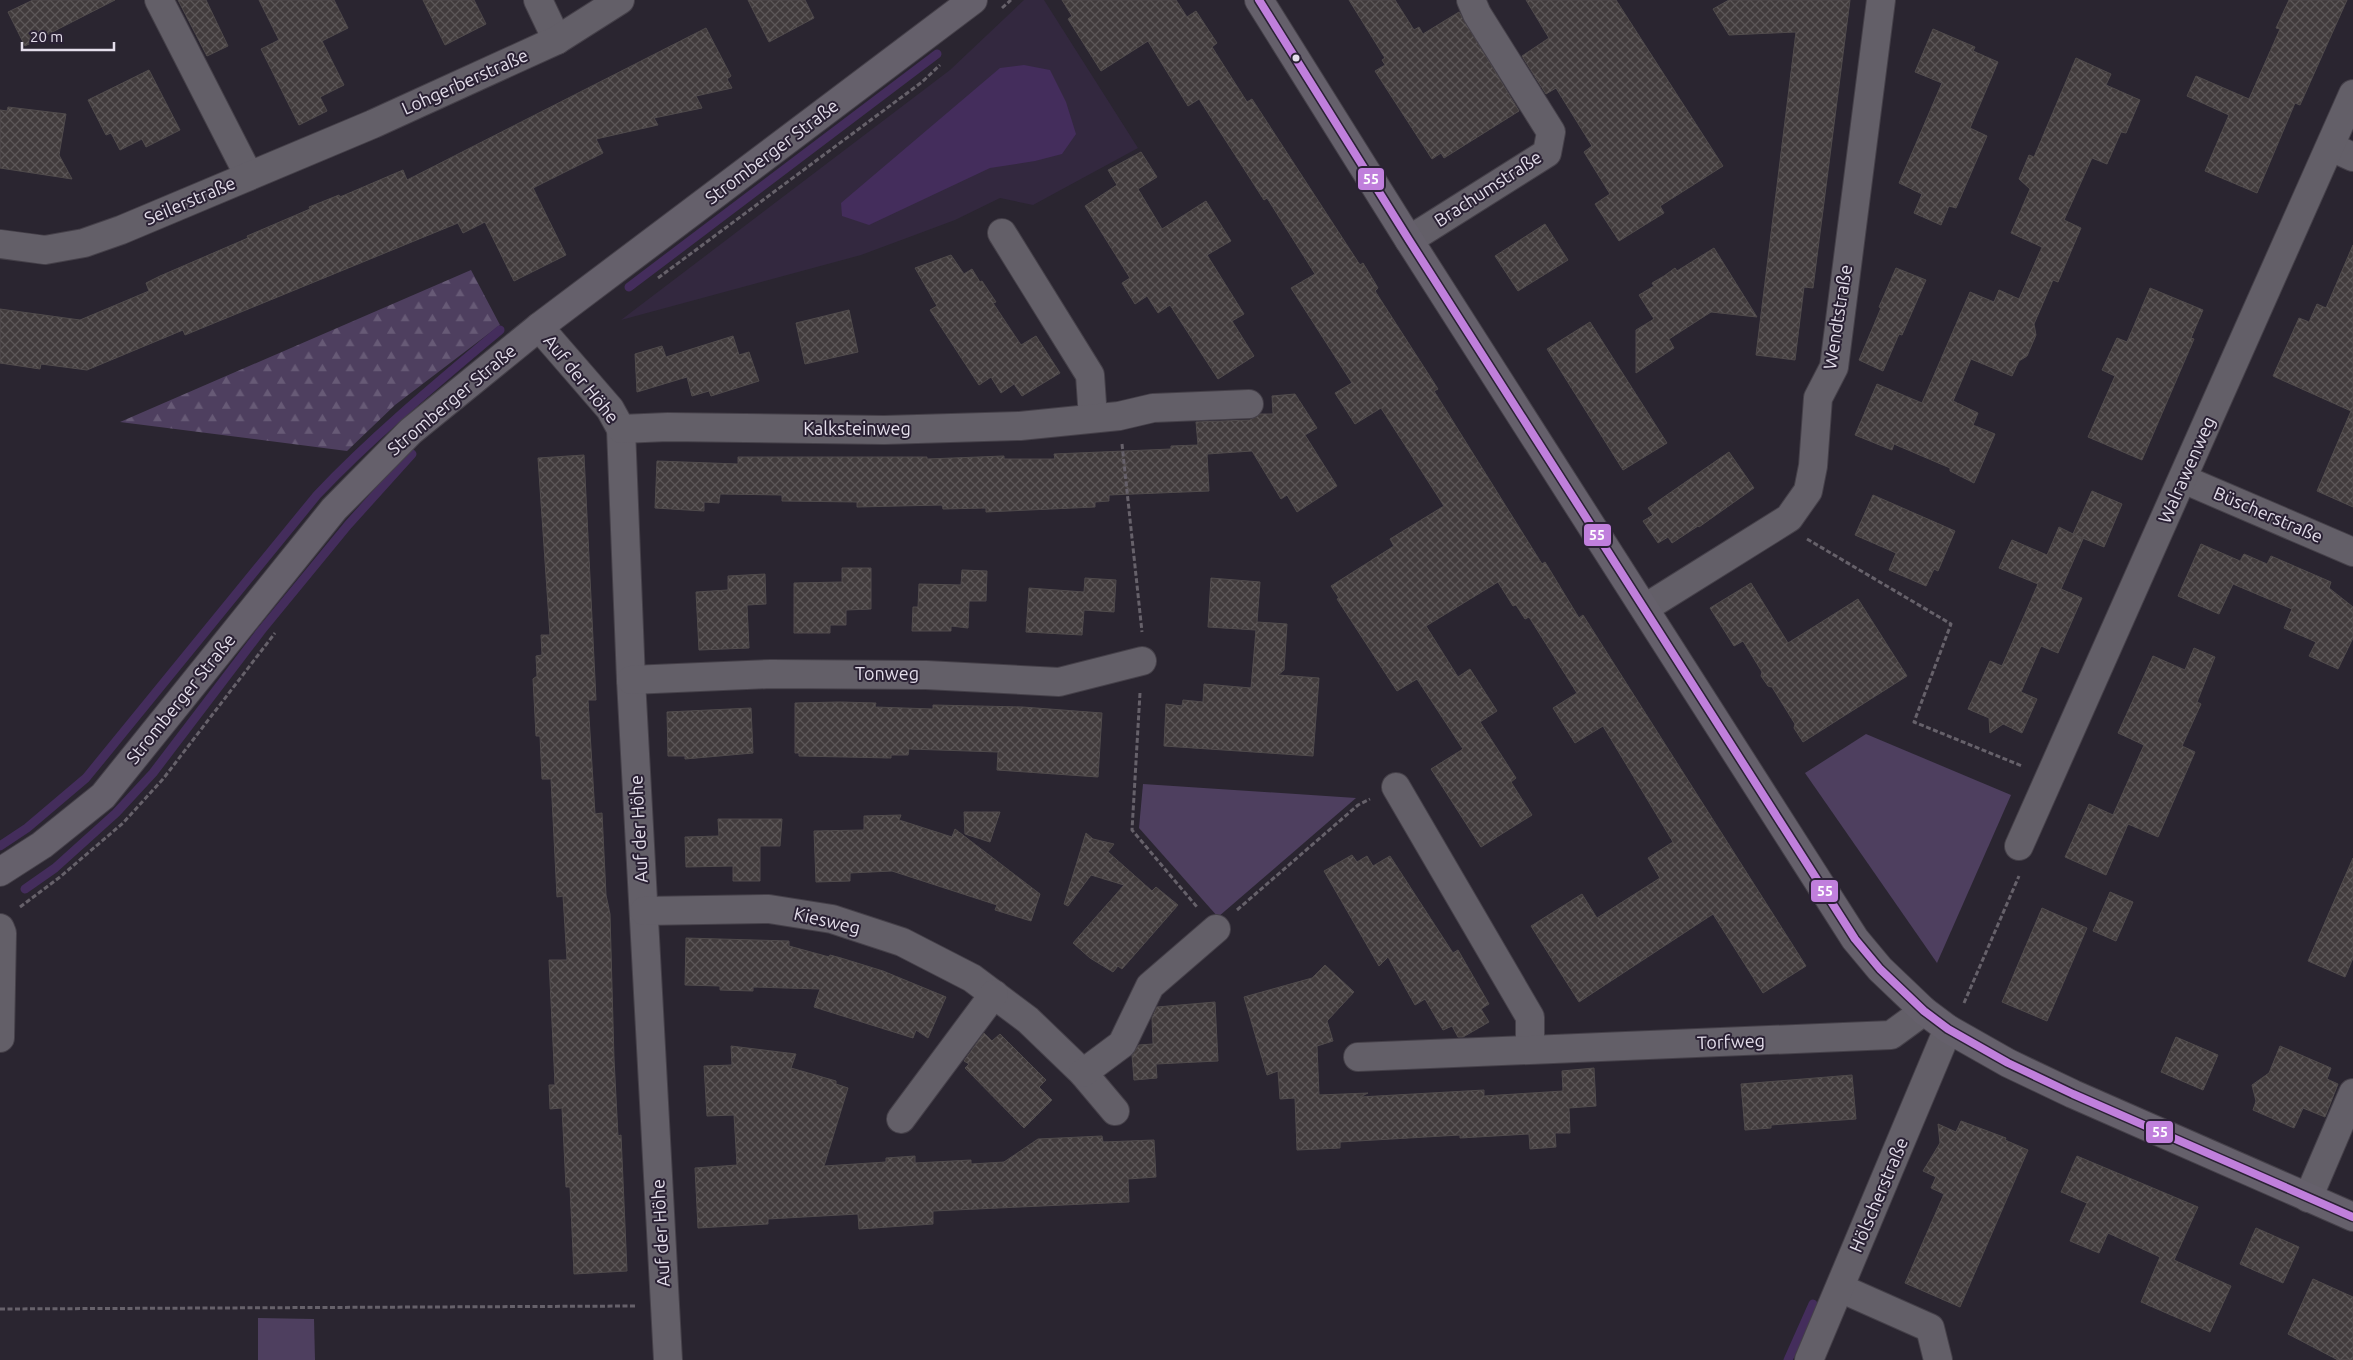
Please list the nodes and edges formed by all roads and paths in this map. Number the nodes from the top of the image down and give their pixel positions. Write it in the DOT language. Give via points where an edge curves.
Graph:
graph roads {
  1 [pos="159,0"];
  2 [pos="538,0"];
  3 [pos="620,0"];
  4 [pos="973,0"];
  5 [pos="1011,0"];
  6 [pos="1259,0"];
  7 [pos="1471,0"];
  8 [pos="1881,0"];
  9 [pos="997,12"];
  10 [pos="557,40"];
  11 [pos="942,63"];
  12 [pos="2353,94"];
  13 [pos="373,124"];
  14 [pos="2342,152"];
  15 [pos="249,176"];
  16 [pos="1002,233"];
  17 [pos="1409,240"];
  18 [pos="0,244"];
  19 [pos="653,281"];
  20 [pos="539,328"];
  21 [pos="1249,404"];
  22 [pos="1119,416"];
  23 [pos="1093,418"];
  24 [pos="621,429"];
  25 [pos="2183,479"];
  26 [pos="1789,518"];
  27 [pos="2353,552"];
  28 [pos="1645,608"];
  29 [pos="278,630"];
  30 [pos="1142,661"];
  31 [pos="630,680"];
  32 [pos="2049,777"];
  33 [pos="1396,787"];
  34 [pos="2020,846"];
  35 [pos="0,872"];
  36 [pos="644,911"];
  37 [pos="8,919"];
  38 [pos="1216,929"];
  39 [pos="994,994"];
  40 [pos="1924,1011"];
  41 [pos="1948,1029"];
  42 [pos="0,1038"];
  43 [pos="1530,1048"];
  44 [pos="1358,1057"];
  45 [pos="1083,1073"];
  46 [pos="2353,1093"];
  47 [pos="1114,1111"];
  48 [pos="901,1119"];
  49 [pos="2308,1198"];
  50 [pos="2353,1217"];
  51 [pos="1840,1288"];
  52 [pos="665,1306"];
  53 [pos="0,1309"];
  54 [pos="668,1360"];
  55 [pos="1808,1360"];
  56 [pos="1938,1360"];
  1 -- 15 [label="street"];
  2 -- 10 [label="street"];
  3 -- 10 [label="street, Lohgerberstraße"];
  4 -- 20 [label="main road, Stromberger Straße"];
  5 -- 9 [label="path"];
  6 -- 17 [label="main road"];
  7 -- 17 [label="street, Brachumstraße" via="1551,132 1547,153"];
  8 -- 26 [label="street, Wendtstraße" via="1834,367 1818,398 1808,492"];
  10 -- 13 [label="street, Lohgerberstraße"];
  11 -- 19 [label="path" via="922,82"];
  12 -- 14 [label="street, Walrawenweg"];
  13 -- 15 [label="street, Seilerstraße"];
  14 -- 25 [label="street, Walrawenweg"];
  15 -- 18 [label="street, Seilerstraße" via="84,243 45,250"];
  16 -- 23 [label="street" via="1090,375"];
  17 -- 28 [label="main road"];
  20 -- 24 [label="street, Auf der Höhe" via="610,409"];
  20 -- 35 [label="main road, Stromberger Straße" via="411,431 334,509 103,796 42,845"];
  21 -- 22 [label="street, Kalksteinweg" via="1153,408"];
  22 -- 23 [label="street, Kalksteinweg"];
  22 -- 30 [label="path" via="1142,627"];
  23 -- 24 [label="street, Kalksteinweg" via="1020,426 884,430"];
  24 -- 31 [label="street, Auf der Höhe"];
  25 -- 27 [label="street, Büscherstraße"];
  25 -- 32 [label="street, Walrawenweg"];
  26 -- 28 [label="street, Wendtstraße"];
  26 -- 32 [label="path" via="1809,541 1951,624 1914,722"];
  28 -- 40 [label="main road" via="1855,939 1880,969"];
  29 -- 37 [label="path" via="163,780 123,823"];
  30 -- 31 [label="street, Tonweg" via="1059,682 926,675 771,674"];
  30 -- 38 [label="path" via="1132,830"];
  31 -- 36 [label="street, Auf der Höhe"];
  32 -- 34 [label="street, Walrawenweg"];
  33 -- 38 [label="path" via="1358,805"];
  33 -- 43 [label="street" via="1530,1016"];
  34 -- 41 [label="path" via="2022,868 1967,998"];
  36 -- 39 [label="street, Kiesweg" via="769,909 832,919 902,942 972,978"];
  36 -- 52 [label="street, Auf der Höhe"];
  37 -- 42 [label="street" via="2,933"];
  38 -- 45 [label="street" via="1150,986 1122,1044"];
  39 -- 45 [label="street, Kiesweg" via="1028,1020"];
  39 -- 48 [label="street"];
  40 -- 41 [label="main road"];
  40 -- 43 [label="street, Torfweg" via="1891,1034"];
  41 -- 49 [label="main road" via="2073,1094"];
  41 -- 51 [label="street, Hölscherstraße"];
  43 -- 44 [label="street, Torfweg"];
  45 -- 47 [label="street, Kiesweg"];
  46 -- 49 [label="street"];
  49 -- 50 [label="main road"];
  51 -- 55 [label="street, Hölscherstraße"];
  51 -- 56 [label="street" via="1930,1328"];
  52 -- 53 [label="path"];
  52 -- 54 [label="street, Auf der Höhe"];
}
